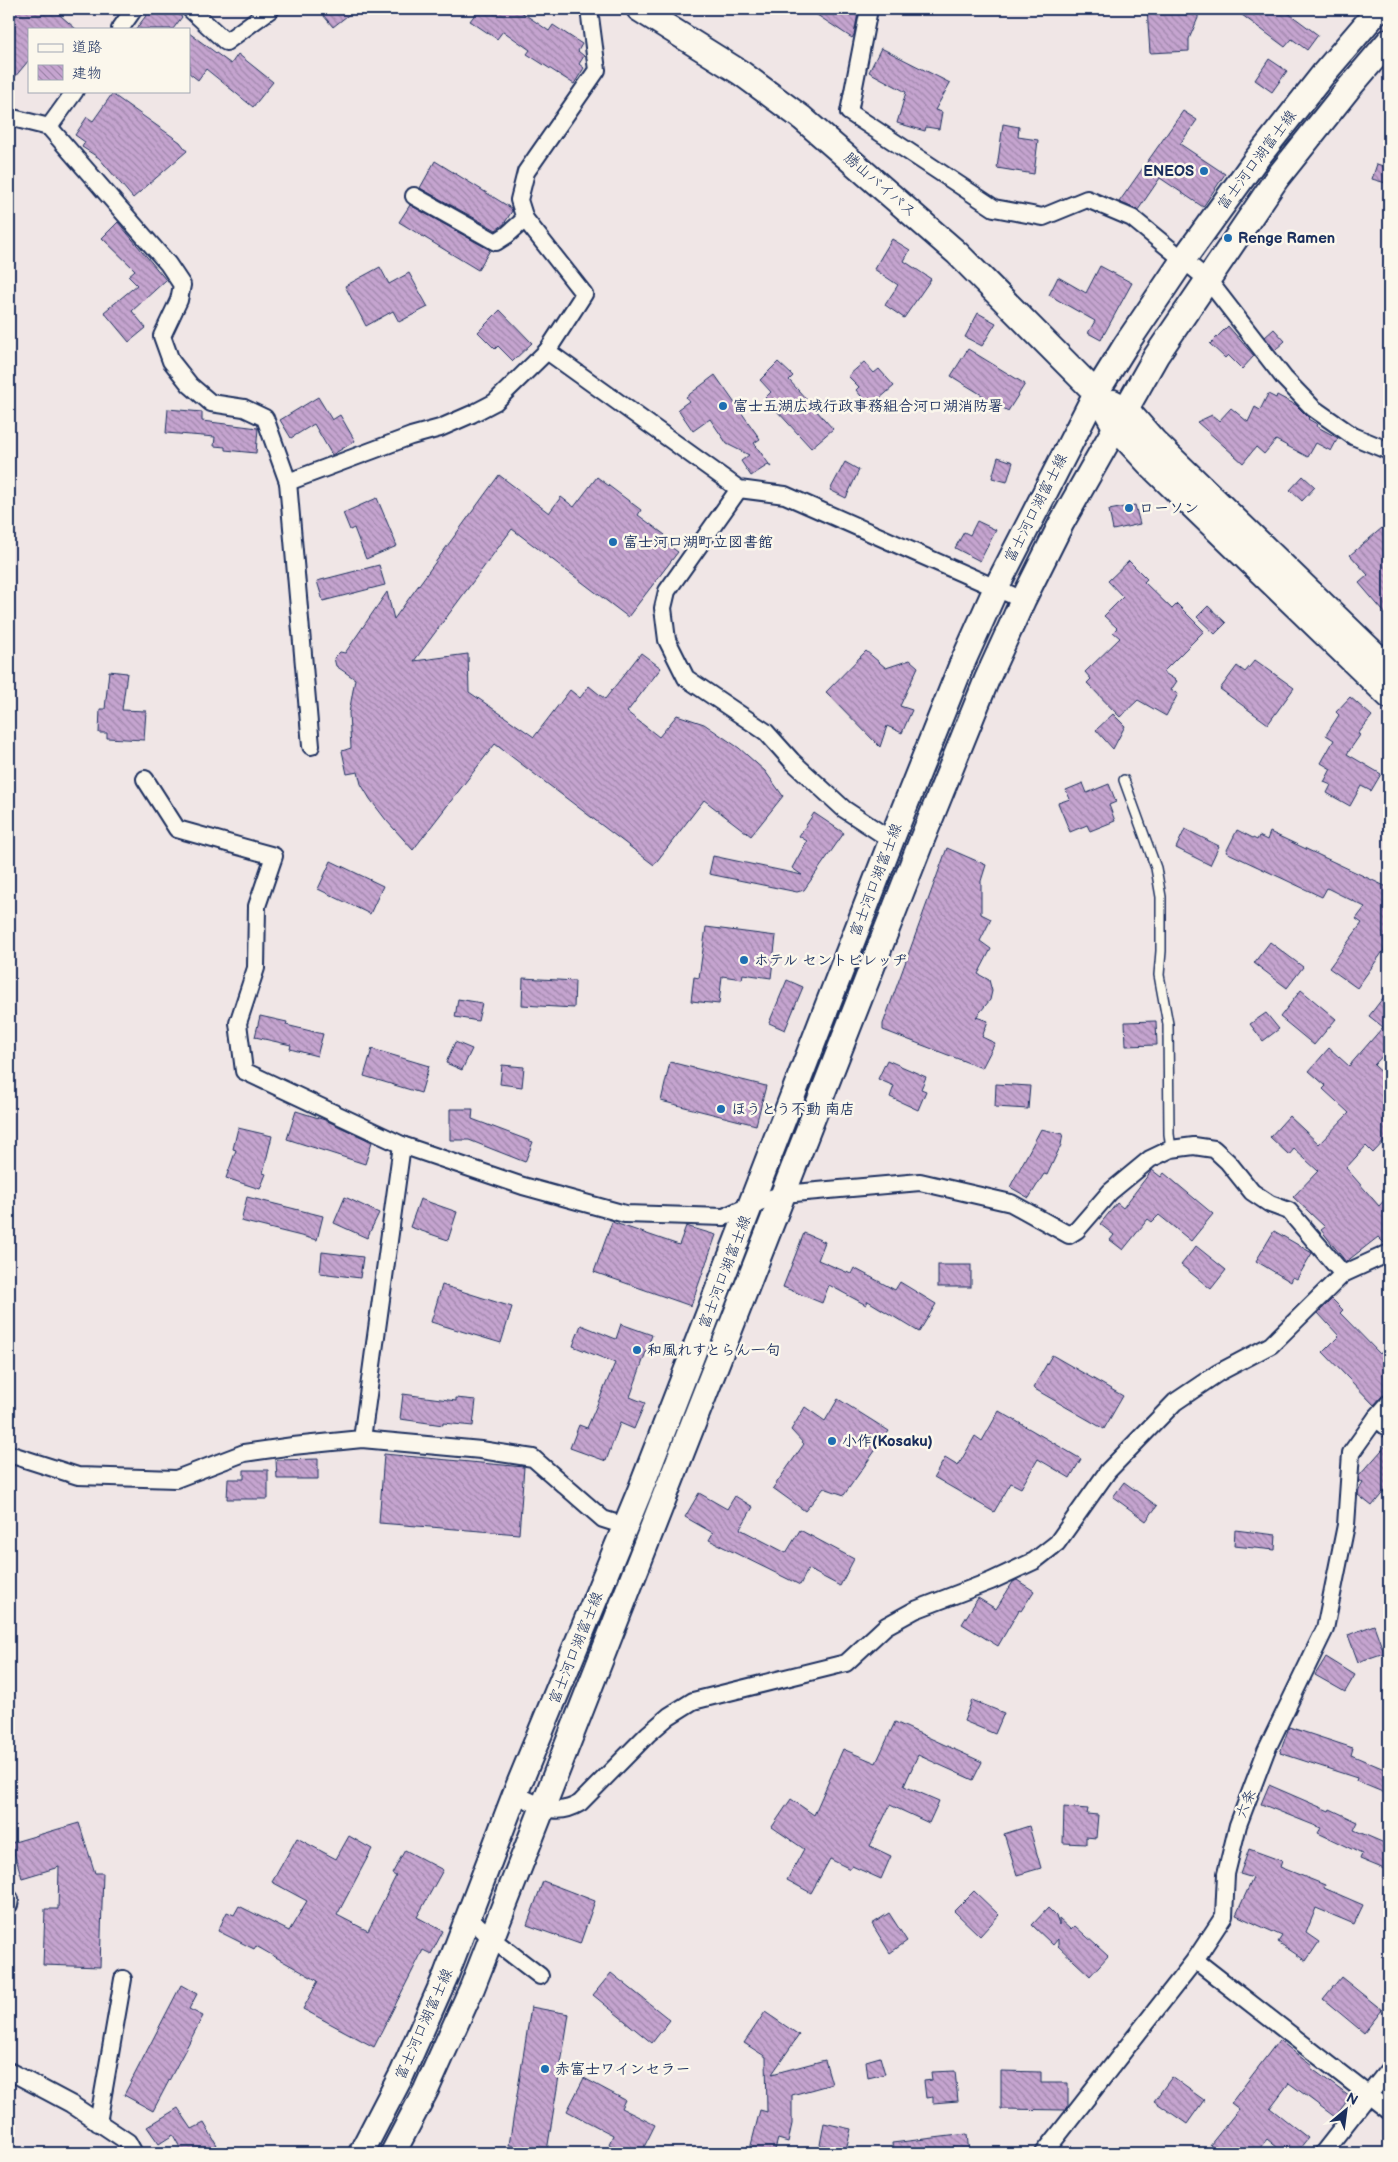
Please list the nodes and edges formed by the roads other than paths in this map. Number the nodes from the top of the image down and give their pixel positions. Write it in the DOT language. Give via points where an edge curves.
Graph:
graph roads {
  1 [pos="134,9"];
  2 [pos="190,9"];
  3 [pos="271,9"];
  4 [pos="589,9"];
  5 [pos="639,9"];
  6 [pos="869,9"];
  7 [pos="1379,9"];
  8 [pos="121,28"];
  9 [pos="1389,41"];
  10 [pos="74,92"];
  11 [pos="9,117"];
  12 [pos="49,127"];
  13 [pos="414,196"];
  14 [pos="525,219"];
  15 [pos="1183,260"];
  16 [pos="1208,280"];
  17 [pos="548,351"];
  18 [pos="1096,394"];
  19 [pos="1121,418"];
  20 [pos="1389,451"];
  21 [pos="288,482"];
  22 [pos="739,489"];
  23 [pos="996,588"];
  24 [pos="1023,600"];
  25 [pos="1389,668"];
  26 [pos="1389,696"];
  27 [pos="311,746"];
  28 [pos="144,779"];
  29 [pos="1124,780"];
  30 [pos="892,840"];
  31 [pos="402,1145"];
  32 [pos="1171,1149"];
  33 [pos="783,1194"];
  34 [pos="750,1205"];
  35 [pos="1389,1253"];
  36 [pos="1343,1274"];
  37 [pos="1389,1403"];
  38 [pos="1376,1418"];
  39 [pos="1389,1429"];
  40 [pos="362,1438"];
  41 [pos="9,1454"];
  42 [pos="625,1526"];
  43 [pos="515,1794"];
  44 [pos="543,1806"];
  45 [pos="468,1917"];
  46 [pos="492,1939"];
  47 [pos="1194,1960"];
  48 [pos="540,1976"];
  49 [pos="123,1979"];
  50 [pos="1389,2069"];
  51 [pos="9,2071"];
  52 [pos="1369,2095"];
  53 [pos="1389,2112"];
  54 [pos="98,2122"];
  55 [pos="134,2153"];
  56 [pos="361,2153"];
  57 [pos="393,2153"];
  58 [pos="1044,2153"];
  59 [pos="1323,2153"];
  1 -- 8 [label="street"];
  2 -- 3 [label="street" via="226,42"];
  4 -- 14 [label="street" via="597,70 526,172 519,200"];
  5 -- 18 [label="main road, 勝山バイパス" via="741,73 802,118 957,253"];
  6 -- 15 [label="street" via="849,112 994,208 1043,217 1086,200 1132,218"];
  7 -- 15 [label="main road, 富士河口湖富士線" via="1254,162"];
  9 -- 16 [label="main road, 富士河口湖富士線" via="1277,178"];
  10 -- 12 [label="street"];
  11 -- 12 [label="street"];
  12 -- 21 [label="street" via="168,264 182,285 179,300 162,336 171,361 190,385 211,403 244,408 265,418"];
  13 -- 14 [label="street" via="496,242"];
  14 -- 17 [label="street" via="584,294"];
  15 -- 16 [label="street"];
  15 -- 18 [label="main road, 富士河口湖富士線"];
  16 -- 19 [label="main road, 富士河口湖富士線" via="1156,356"];
  16 -- 20 [label="street" via="1284,378 1313,408 1353,436"];
  17 -- 21 [label="street" via="495,402 472,414"];
  17 -- 22 [label="street"];
  18 -- 19 [label="main road"];
  18 -- 23 [label="main road, 富士河口湖富士線"];
  19 -- 24 [label="main road, 富士河口湖富士線" via="1062,522"];
  19 -- 25 [label="main road" via="1154,441"];
  19 -- 26 [label="main road" via="1159,474"];
  21 -- 27 [label="street"];
  22 -- 23 [label="street" via="785,495"];
  22 -- 30 [label="street" via="667,591 663,608 667,640 686,678 766,732 844,809"];
  23 -- 24 [label="street"];
  23 -- 30 [label="main road, 富士河口湖富士線" via="961,666"];
  24 -- 33 [label="main road, 富士河口湖富士線" via="987,679"];
  28 -- 31 [label="street" via="177,830 274,856 257,906 256,968 238,1023 244,1071"];
  29 -- 32 [label="lane" via="1156,868 1160,897 1159,975 1168,1024"];
  30 -- 34 [label="main road, 富士河口湖富士線"];
  31 -- 34 [label="street" via="523,1186 625,1214 724,1217"];
  31 -- 40 [label="street"];
  32 -- 33 [label="street" via="1150,1159 1110,1192 1069,1236 1011,1202 920,1182"];
  32 -- 36 [label="street" via="1194,1146 1214,1149 1252,1192 1289,1211"];
  33 -- 34 [label="street"];
  33 -- 44 [label="main road, 富士河口湖富士線"];
  34 -- 42 [label="main road, 富士河口湖富士線"];
  35 -- 36 [label="street"];
  36 -- 44 [label="street" via="1271,1346 1218,1373 1175,1402 1108,1471 1057,1544 1034,1561 915,1610 886,1626 846,1663 694,1701 648,1734 580,1803 568,1810 555,1811"];
  37 -- 38 [label="street, 六条"];
  38 -- 39 [label="street"];
  38 -- 47 [label="street, 六条" via="1351,1453 1346,1525 1325,1629 1266,1751 1238,1825 1226,1874 1224,1916"];
  40 -- 41 [label="street" via="244,1453 176,1479 78,1476"];
  40 -- 42 [label="street" via="533,1458 603,1519"];
  42 -- 43 [label="main road, 富士河口湖富士線"];
  43 -- 44 [label="street"];
  43 -- 45 [label="main road, 富士河口湖富士線"];
  44 -- 46 [label="main road, 富士河口湖富士線"];
  45 -- 46 [label="street"];
  45 -- 56 [label="main road, 富士河口湖富士線" via="428,2019"];
  46 -- 48 [label="street"];
  46 -- 57 [label="main road, 富士河口湖富士線" via="454,2032"];
  47 -- 52 [label="street"];
  47 -- 58 [label="street, 六条"];
  49 -- 54 [label="street"];
  50 -- 52 [label="street"];
  51 -- 54 [label="street"];
  52 -- 53 [label="street"];
  52 -- 59 [label="street"];
  54 -- 55 [label="street" via="128,2142"];
}
